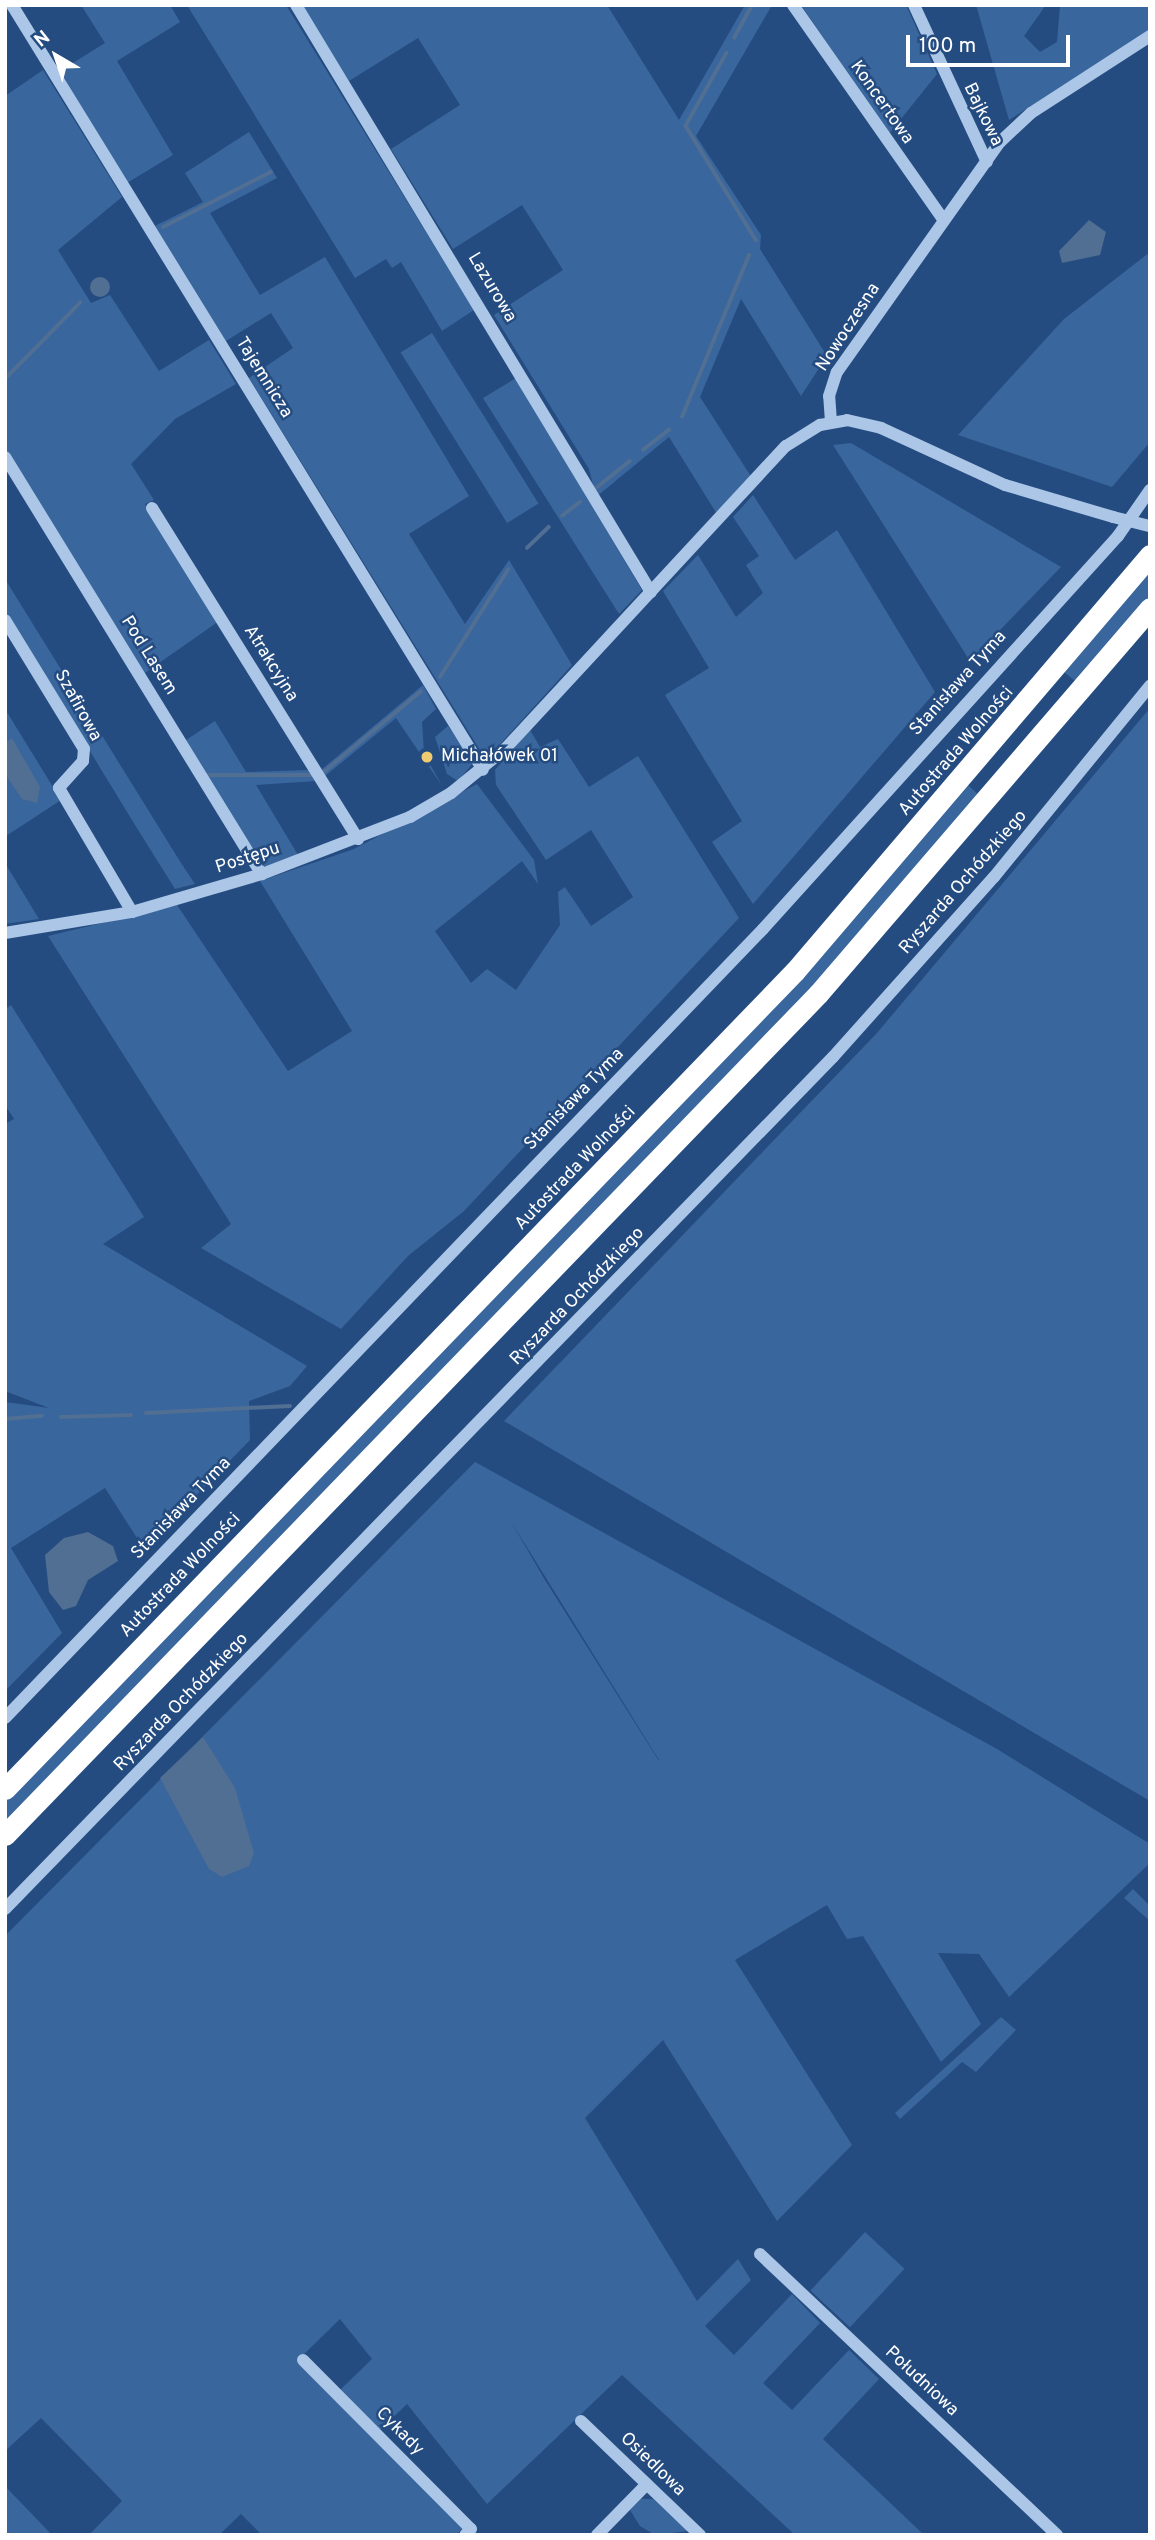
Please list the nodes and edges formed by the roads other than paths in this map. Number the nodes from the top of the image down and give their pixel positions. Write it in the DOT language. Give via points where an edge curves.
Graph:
graph roads {
  1 [pos="12,5"];
  2 [pos="296,5"];
  3 [pos="793,5"];
  4 [pos="914,5"];
  5 [pos="1150,36"];
  6 [pos="987,162"];
  7 [pos="943,219"];
  8 [pos="831,422"];
  9 [pos="5,457"];
  10 [pos="1150,490"];
  11 [pos="152,508"];
  12 [pos="1150,526"];
  13 [pos="1150,555"];
  14 [pos="651,592"];
  15 [pos="1150,608"];
  16 [pos="5,620"];
  17 [pos="1150,686"];
  18 [pos="483,770"];
  19 [pos="358,839"];
  20 [pos="262,874"];
  21 [pos="132,912"];
  22 [pos="5,933"];
  23 [pos="5,1718"];
  24 [pos="5,1789"];
  25 [pos="5,1835"];
  26 [pos="5,1909"];
  27 [pos="760,2254"];
  28 [pos="303,2360"];
  29 [pos="580,2421"];
  30 [pos="647,2484"];
  31 [pos="468,2532"];
  32 [pos="597,2535"];
  33 [pos="700,2535"];
  34 [pos="1057,2535"];
  1 -- 18 [label="street, Tajemnicza"];
  2 -- 14 [label="street, Lazurowa"];
  3 -- 7 [label="street, Koncertowa"];
  4 -- 6 [label="street, Bajkowa"];
  5 -- 6 [label="street, Nowoczesna" via="1031,113"];
  6 -- 7 [label="street, Nowoczesna"];
  7 -- 8 [label="street, Nowoczesna" via="837,372 829,396"];
  8 -- 12 [label="street, bridge" via="881,428 1005,485"];
  8 -- 14 [label="street" via="786,446"];
  9 -- 20 [label="street, Pod Lasem"];
  10 -- 23 [label="street, Stanisława Tyma" via="1118,536 763,929"];
  11 -- 19 [label="street, Atrakcyjna"];
  13 -- 24 [label="highway, Autostrada Wolności" via="795,971"];
  14 -- 18 [label="street"];
  15 -- 25 [label="highway" via="928,871 772,1044"];
  16 -- 21 [label="street, Szafirowa" via="85,749 83,761 59,788"];
  17 -- 26 [label="street, Ryszarda Ochódzkiego" via="994,877 833,1057"];
  18 -- 19 [label="street, Postępu" via="410,817"];
  19 -- 20 [label="street, Postępu"];
  20 -- 21 [label="street, Postępu"];
  21 -- 22 [label="street, Postępu"];
  27 -- 34 [label="street, Południowa"];
  28 -- 31 [label="street, Cykady"];
  29 -- 30 [label="street, Osiedlowa"];
  30 -- 32 [label="street"];
  30 -- 33 [label="street, Osiedlowa"];
}
